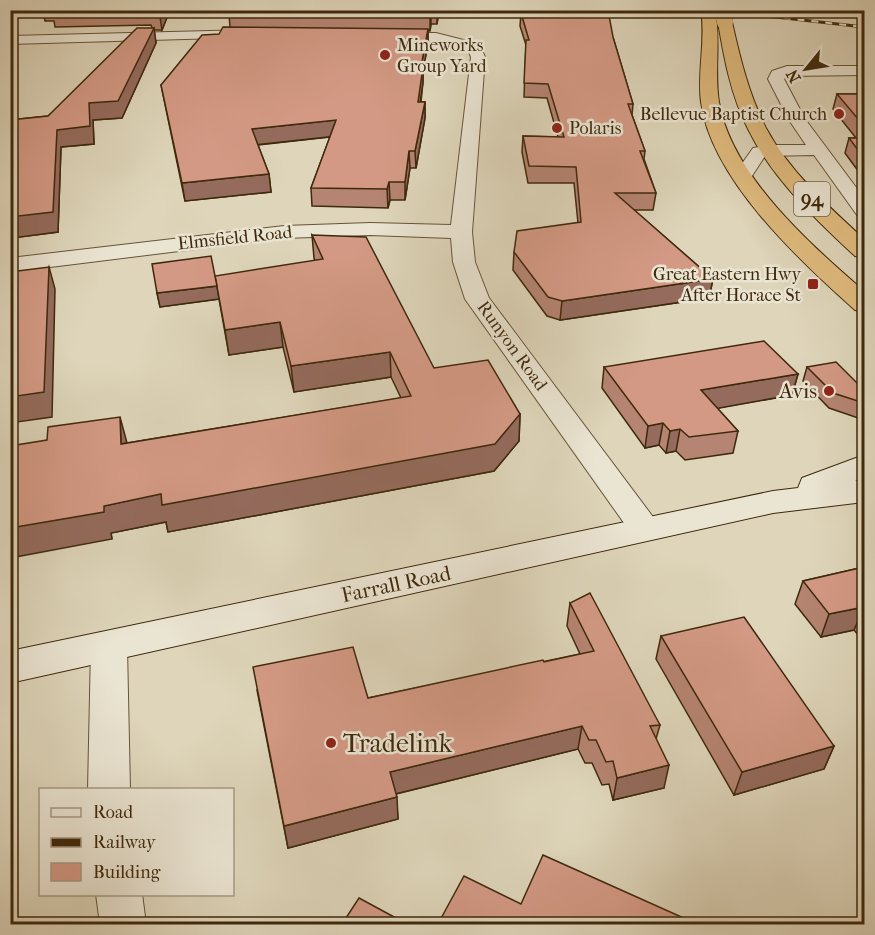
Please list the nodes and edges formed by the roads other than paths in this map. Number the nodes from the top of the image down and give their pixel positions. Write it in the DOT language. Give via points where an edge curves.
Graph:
graph roads {
  1 [pos="717,16"];
  2 [pos="269,35"];
  3 [pos="376,36"];
  4 [pos="10,40"];
  5 [pos="864,70"];
  6 [pos="771,150"];
  7 [pos="817,150"];
  8 [pos="743,175"];
  9 [pos="864,211"];
  10 [pos="864,218"];
  11 [pos="834,223"];
  12 [pos="461,232"];
  13 [pos="864,251"];
  14 [pos="10,265"];
  15 [pos="864,304"];
  16 [pos="864,465"];
  17 [pos="864,490"];
  18 [pos="782,501"];
  19 [pos="645,529"];
  20 [pos="110,647"];
  21 [pos="10,667"];
  22 [pos="109,788"];
  23 [pos="119,896"];
  24 [pos="123,924"];
  1 -- 6 [label="highway, 94" via="757,129"];
  1 -- 8 [label="highway, 94" via="711,110"];
  2 -- 4 [label="street"];
  3 -- 12 [label="street, Runyon Road" via="436,37 474,47 478,57"];
  5 -- 7 [label="street" via="806,69 777,74 797,120"];
  6 -- 7 [label="street"];
  6 -- 8 [label="street" via="759,152"];
  6 -- 11 [label="highway, 94"];
  7 -- 9 [label="street"];
  8 -- 15 [label="highway, 94" via="783,227"];
  10 -- 11 [label="street"];
  11 -- 13 [label="highway, 94"];
  12 -- 14 [label="street, Elmsfield Road" via="284,232"];
  12 -- 19 [label="street, Runyon Road" via="464,262 477,299"];
  16 -- 18 [label="main road, Farrall Road"];
  17 -- 18 [label="main road, Farrall Road"];
  18 -- 19 [label="main road, Farrall Road"];
  19 -- 20 [label="main road, Farrall Road"];
  20 -- 21 [label="main road, Farrall Road"];
  20 -- 22 [label="street"];
  23 -- 24 [label="street"];
}
